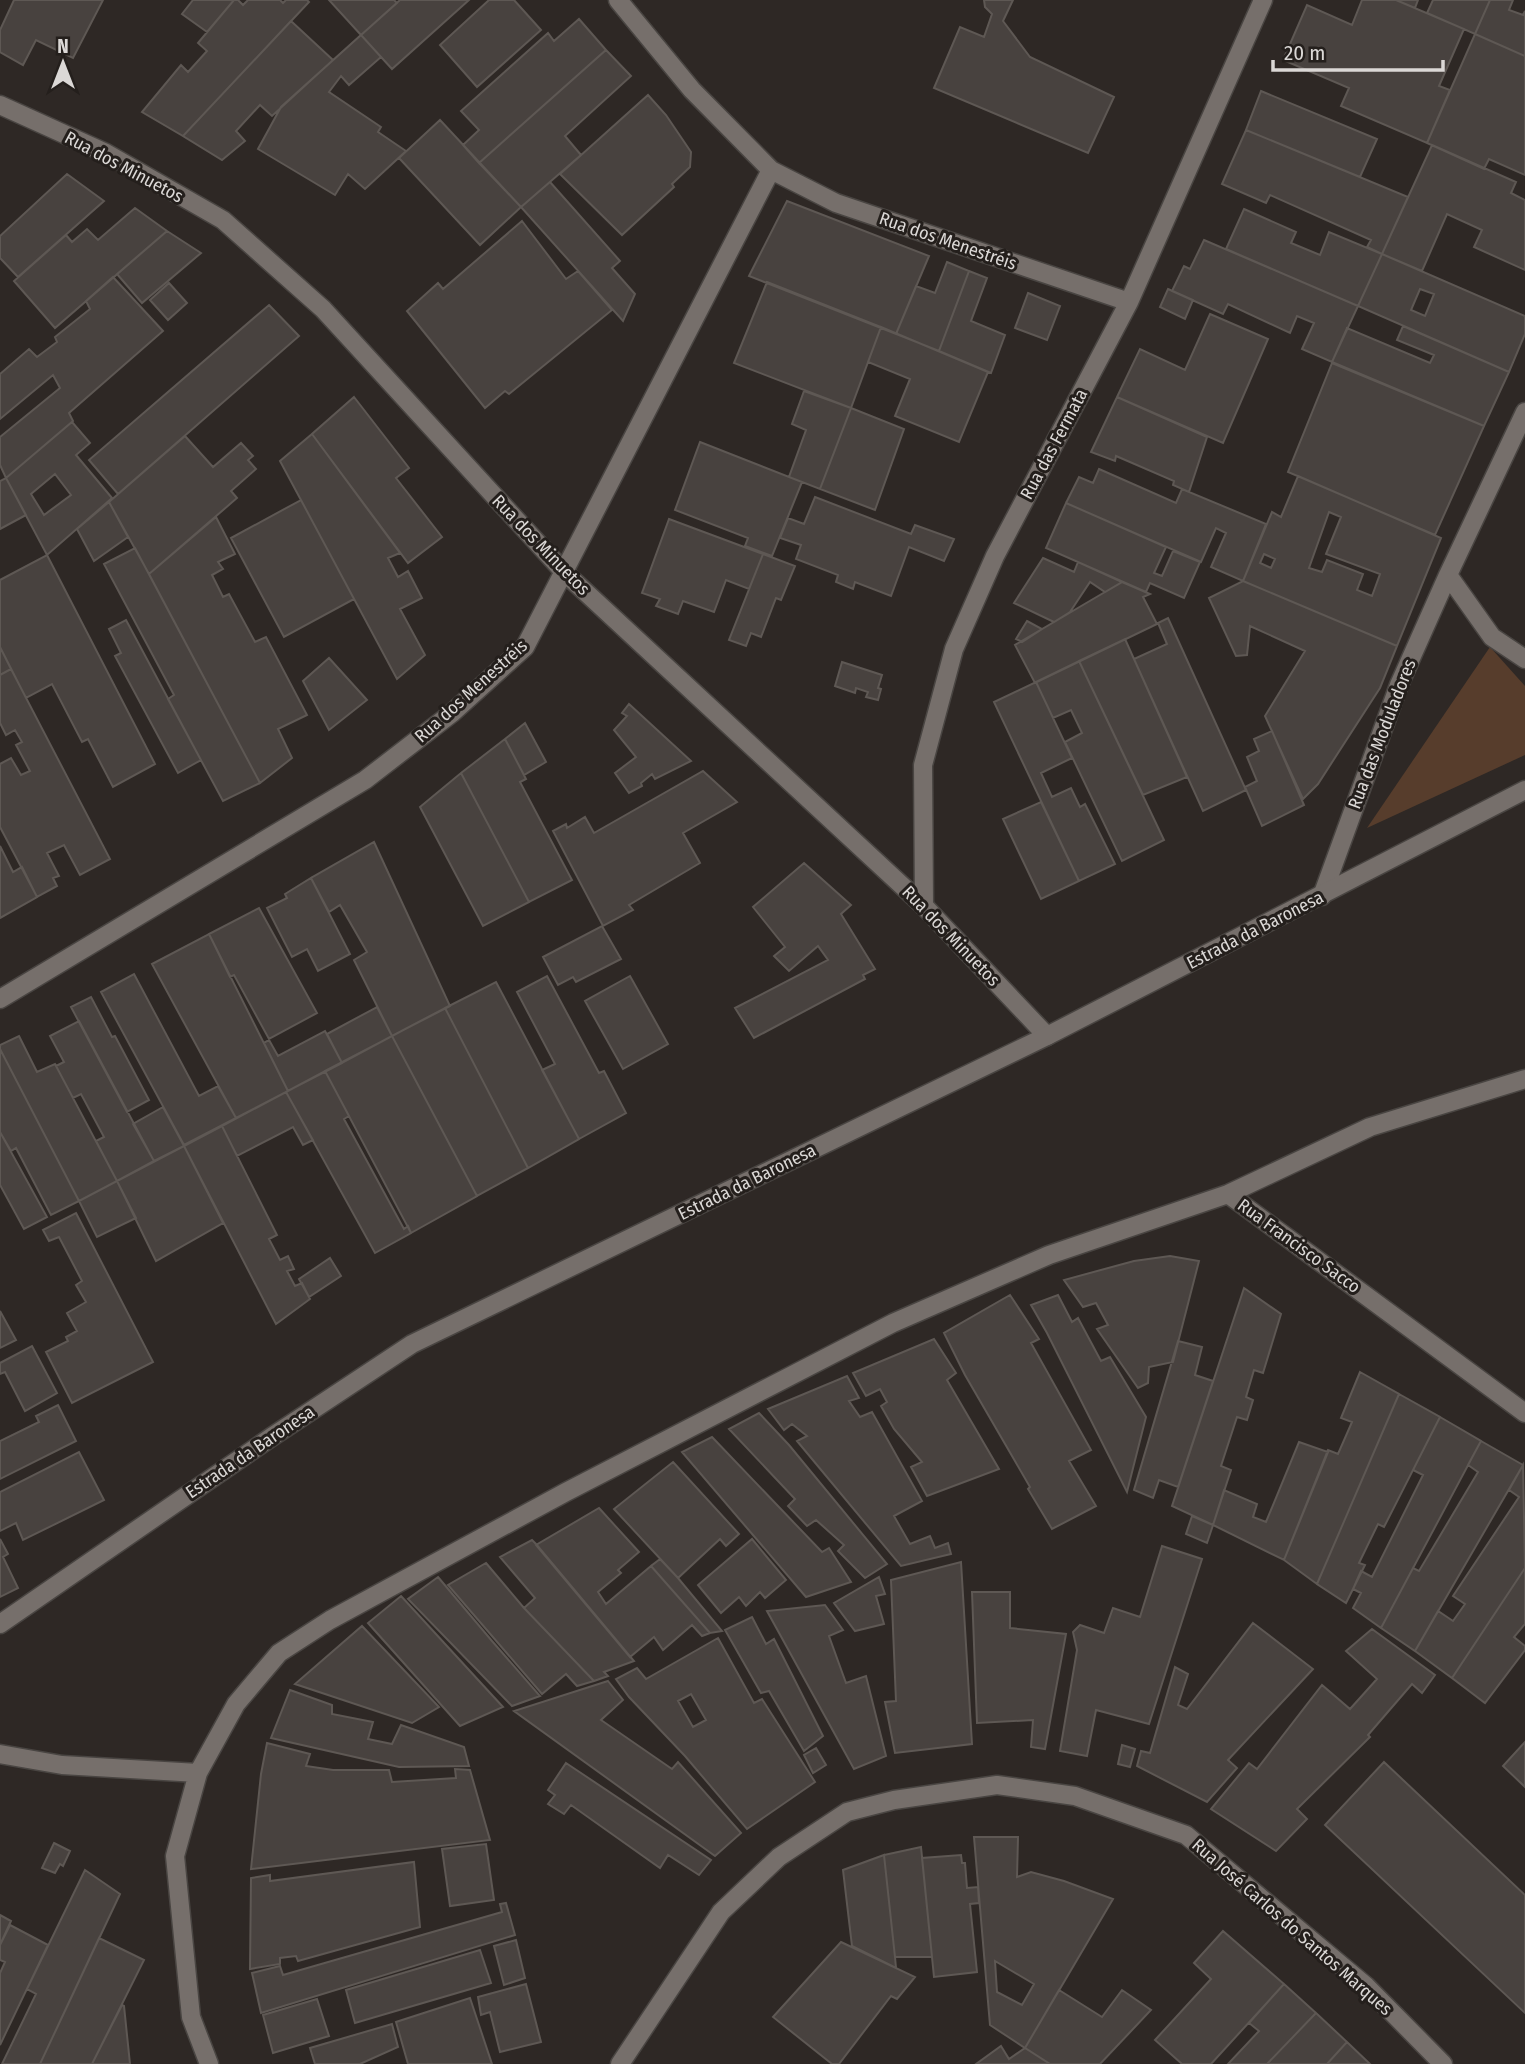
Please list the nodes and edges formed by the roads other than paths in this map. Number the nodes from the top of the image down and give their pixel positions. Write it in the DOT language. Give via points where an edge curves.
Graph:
graph roads {
  1 [pos="618,0"];
  2 [pos="1263,0"];
  3 [pos="0,105"];
  4 [pos="771,170"];
  5 [pos="1129,302"];
  6 [pos="1525,412"];
  7 [pos="565,573"];
  8 [pos="1448,575"];
  9 [pos="1525,659"];
  10 [pos="1525,790"];
  11 [pos="1322,896"];
  12 [pos="924,906"];
  13 [pos="0,999"];
  14 [pos="1047,1037"];
  15 [pos="1525,1079"];
  16 [pos="1228,1194"];
  17 [pos="1525,1413"];
  18 [pos="0,1624"];
  19 [pos="0,1754"];
  20 [pos="198,1773"];
  21 [pos="209,2064"];
  22 [pos="620,2064"];
  23 [pos="1443,2064"];
  1 -- 4 [label="street, Rua dos Menestréis" via="692,90"];
  2 -- 5 [label="street, Rua das Fermata"];
  3 -- 7 [label="street, Rua dos Minuetos" via="106,153 223,220 323,309"];
  4 -- 5 [label="street, Rua dos Menestréis" via="836,204"];
  4 -- 7 [label="street, Rua dos Menestréis"];
  5 -- 12 [label="street, Rua das Fermata" via="995,556 954,649 923,765"];
  6 -- 8 [label="street, Rua das Moduladores"];
  7 -- 12 [label="street, Rua dos Minuetos"];
  7 -- 13 [label="street, Rua dos Menestréis" via="525,647 452,713 365,780"];
  8 -- 9 [label="street" via="1492,637"];
  8 -- 11 [label="street, Rua das Moduladores" via="1399,685"];
  10 -- 11 [label="street, Estrada da Baronesa"];
  11 -- 14 [label="street, Estrada da Baronesa"];
  12 -- 14 [label="street, Rua dos Minuetos"];
  14 -- 18 [label="street, Estrada da Baronesa" via="412,1344"];
  15 -- 16 [label="street, Rua Francisco Sacco" via="1370,1127"];
  16 -- 17 [label="street, Rua Francisco Sacco"];
  16 -- 20 [label="street" via="1049,1255 893,1323 330,1620 279,1653 236,1704"];
  19 -- 20 [label="street" via="62,1765"];
  20 -- 21 [label="street" via="175,1856 191,2017"];
  22 -- 23 [label="street, Rua José Carlos do Santos Marques" via="721,1912 779,1857 847,1812 997,1785 1075,1796 1186,1835 1366,1986"];
}
